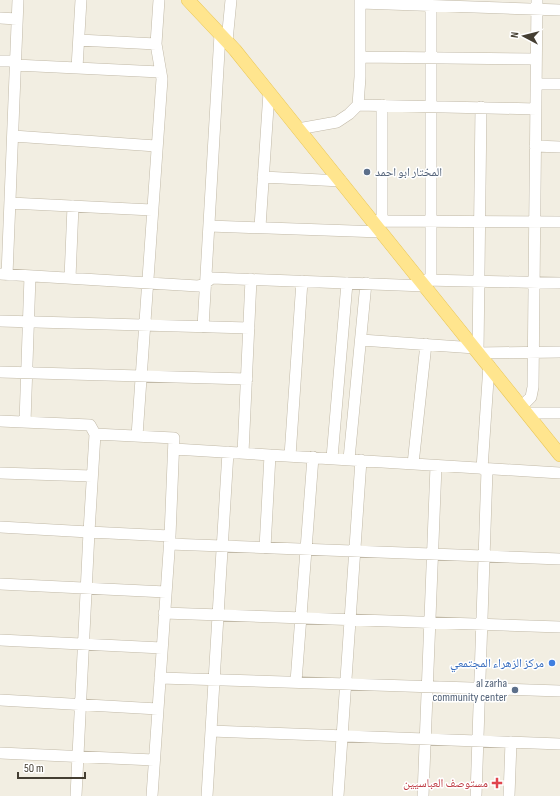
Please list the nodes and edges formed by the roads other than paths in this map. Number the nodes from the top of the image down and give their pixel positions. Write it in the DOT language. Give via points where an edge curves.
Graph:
graph roads {
  1 [pos="18,0"];
  2 [pos="81,0"];
  3 [pos="159,0"];
  4 [pos="188,0"];
  5 [pos="231,0"];
  6 [pos="360,2"];
  7 [pos="405,3"];
  8 [pos="467,4"];
  9 [pos="537,5"];
  10 [pos="431,6"];
  11 [pos="560,10"];
  12 [pos="0,18"];
  13 [pos="17,19"];
  14 [pos="223,38"];
  15 [pos="79,40"];
  16 [pos="156,44"];
  17 [pos="360,57"];
  18 [pos="431,58"];
  19 [pos="536,59"];
  20 [pos="0,60"];
  21 [pos="15,63"];
  22 [pos="77,68"];
  23 [pos="160,72"];
  24 [pos="536,84"];
  25 [pos="560,84"];
  26 [pos="269,92"];
  27 [pos="358,105"];
  28 [pos="382,105"];
  29 [pos="431,106"];
  30 [pos="481,107"];
  31 [pos="536,109"];
  32 [pos="298,128"];
  33 [pos="12,136"];
  34 [pos="156,146"];
  35 [pos="536,146"];
  36 [pos="560,147"];
  37 [pos="263,177"];
  38 [pos="341,181"];
  39 [pos="10,203"];
  40 [pos="73,206"];
  41 [pos="152,210"];
  42 [pos="431,221"];
  43 [pos="480,222"];
  44 [pos="535,222"];
  45 [pos="560,222"];
  46 [pos="379,225"];
  47 [pos="208,226"];
  48 [pos="260,227"];
  49 [pos="4,275"];
  50 [pos="30,276"];
  51 [pos="70,278"];
  52 [pos="251,279"];
  53 [pos="302,281"];
  54 [pos="479,281"];
  55 [pos="347,282"];
  56 [pos="425,282"];
  57 [pos="534,282"];
  58 [pos="147,283"];
  59 [pos="205,283"];
  60 [pos="560,283"];
  61 [pos="366,284"];
  62 [pos="0,321"];
  63 [pos="28,321"];
  64 [pos="144,325"];
  65 [pos="203,327"];
  66 [pos="249,328"];
  67 [pos="361,340"];
  68 [pos="426,344"];
  69 [pos="477,350"];
  70 [pos="533,352"];
  71 [pos="560,352"];
  72 [pos="488,366"];
  73 [pos="0,372"];
  74 [pos="26,373"];
  75 [pos="141,376"];
  76 [pos="247,379"];
  77 [pos="524,410"];
  78 [pos="560,413"];
  79 [pos="0,422"];
  80 [pos="25,422"];
  81 [pos="95,434"];
  82 [pos="137,436"];
  83 [pos="174,449"];
  84 [pos="228,452"];
  85 [pos="243,453"];
  86 [pos="270,455"];
  87 [pos="560,455"];
  88 [pos="290,456"];
  89 [pos="313,457"];
  90 [pos="332,458"];
  91 [pos="349,460"];
  92 [pos="361,460"];
  93 [pos="413,464"];
  94 [pos="436,466"];
  95 [pos="485,469"];
  96 [pos="0,473"];
  97 [pos="560,473"];
  98 [pos="92,476"];
  99 [pos="0,527"];
  100 [pos="89,532"];
  101 [pos="169,540"];
  102 [pos="222,546"];
  103 [pos="265,548"];
  104 [pos="306,549"];
  105 [pos="355,551"];
  106 [pos="433,554"];
  107 [pos="484,556"];
  108 [pos="560,559"];
  109 [pos="0,584"];
  110 [pos="86,588"];
  111 [pos="166,592"];
  112 [pos="164,613"];
  113 [pos="218,615"];
  114 [pos="301,618"];
  115 [pos="350,620"];
  116 [pos="430,622"];
  117 [pos="482,624"];
  118 [pos="560,627"];
  119 [pos="0,640"];
  120 [pos="84,644"];
  121 [pos="162,648"];
  122 [pos="160,678"];
  123 [pos="214,680"];
  124 [pos="296,682"];
  125 [pos="346,684"];
  126 [pos="427,686"];
  127 [pos="480,688"];
  128 [pos="560,691"];
  129 [pos="0,700"];
  130 [pos="80,704"];
  131 [pos="158,709"];
  132 [pos="211,731"];
  133 [pos="342,736"];
  134 [pos="425,739"];
  135 [pos="478,741"];
  136 [pos="511,742"];
  137 [pos="560,744"];
  138 [pos="0,753"];
  139 [pos="78,756"];
  140 [pos="154,760"];
  141 [pos="76,796"];
  142 [pos="152,796"];
  143 [pos="207,796"];
  144 [pos="338,796"];
  145 [pos="423,796"];
  146 [pos="476,796"];
  147 [pos="509,796"];
  1 -- 13 [label="street"];
  2 -- 15 [label="street"];
  3 -- 16 [label="street"];
  4 -- 14 [label="main road"];
  5 -- 14 [label="street"];
  6 -- 7 [label="street"];
  6 -- 17 [label="street"];
  7 -- 10 [label="street"];
  8 -- 9 [label="street"];
  8 -- 10 [label="street"];
  9 -- 11 [label="street"];
  9 -- 19 [label="street"];
  10 -- 18 [label="street"];
  12 -- 13 [label="street"];
  13 -- 21 [label="street"];
  14 -- 26 [label="main road"];
  14 -- 47 [label="street"];
  15 -- 16 [label="street"];
  15 -- 22 [label="street"];
  16 -- 23 [label="street"];
  17 -- 18 [label="street"];
  17 -- 27 [label="street"];
  18 -- 19 [label="street"];
  18 -- 29 [label="street"];
  19 -- 24 [label="street"];
  20 -- 21 [label="street"];
  21 -- 22 [label="street"];
  21 -- 33 [label="street"];
  22 -- 23 [label="street"];
  23 -- 34 [label="street"];
  24 -- 25 [label="street"];
  24 -- 31 [label="street"];
  26 -- 32 [label="main road"];
  26 -- 37 [label="street"];
  27 -- 28 [label="street"];
  27 -- 32 [label="street" via="337,122"];
  28 -- 29 [label="street"];
  28 -- 46 [label="street"];
  29 -- 30 [label="street"];
  29 -- 42 [label="street"];
  30 -- 31 [label="street"];
  30 -- 43 [label="street"];
  31 -- 35 [label="street"];
  32 -- 38 [label="main road"];
  33 -- 34 [label="street"];
  33 -- 39 [label="street"];
  34 -- 41 [label="street"];
  35 -- 36 [label="street"];
  35 -- 44 [label="street"];
  37 -- 38 [label="street"];
  37 -- 48 [label="street"];
  38 -- 46 [label="main road"];
  39 -- 40 [label="street"];
  39 -- 49 [label="street"];
  40 -- 41 [label="street"];
  40 -- 51 [label="street"];
  41 -- 58 [label="street"];
  42 -- 43 [label="street"];
  42 -- 46 [label="street"];
  42 -- 56 [label="street"];
  43 -- 44 [label="street"];
  43 -- 54 [label="street"];
  44 -- 45 [label="street"];
  44 -- 57 [label="street"];
  46 -- 48 [label="street"];
  46 -- 56 [label="main road"];
  47 -- 48 [label="street"];
  47 -- 59 [label="street"];
  49 -- 50 [label="street"];
  50 -- 51 [label="street"];
  50 -- 63 [label="street"];
  51 -- 58 [label="street"];
  52 -- 53 [label="street"];
  52 -- 59 [label="street" via="212,278"];
  52 -- 66 [label="street"];
  53 -- 55 [label="street"];
  53 -- 88 [label="street"];
  54 -- 56 [label="street"];
  54 -- 57 [label="street"];
  54 -- 69 [label="street"];
  55 -- 61 [label="street"];
  55 -- 90 [label="street"];
  56 -- 61 [label="street"];
  56 -- 69 [label="main road"];
  57 -- 60 [label="street"];
  57 -- 70 [label="street"];
  58 -- 59 [label="street" via="198,286"];
  58 -- 64 [label="street"];
  59 -- 65 [label="street"];
  61 -- 67 [label="street"];
  62 -- 63 [label="street"];
  63 -- 64 [label="street"];
  63 -- 74 [label="street"];
  64 -- 65 [label="street"];
  64 -- 75 [label="street"];
  65 -- 66 [label="street"];
  66 -- 76 [label="street"];
  67 -- 68 [label="street"];
  67 -- 91 [label="street"];
  68 -- 69 [label="street"];
  68 -- 93 [label="street"];
  69 -- 70 [label="street"];
  69 -- 72 [label="main road"];
  70 -- 71 [label="street"];
  70 -- 77 [label="street" via="533,388"];
  72 -- 77 [label="main road"];
  72 -- 95 [label="street"];
  73 -- 74 [label="street"];
  74 -- 75 [label="street"];
  74 -- 80 [label="street"];
  75 -- 76 [label="street"];
  75 -- 82 [label="street"];
  76 -- 85 [label="street"];
  77 -- 78 [label="street"];
  77 -- 87 [label="main road"];
  79 -- 80 [label="street"];
  80 -- 81 [label="street" via="90,425"];
  81 -- 82 [label="street"];
  81 -- 98 [label="street"];
  82 -- 83 [label="street" via="174,438"];
  83 -- 84 [label="street"];
  83 -- 101 [label="street"];
  84 -- 85 [label="street"];
  84 -- 102 [label="street"];
  85 -- 86 [label="street"];
  86 -- 88 [label="street"];
  86 -- 103 [label="street"];
  88 -- 89 [label="street"];
  89 -- 90 [label="street"];
  89 -- 104 [label="street"];
  90 -- 91 [label="street"];
  91 -- 92 [label="street"];
  92 -- 93 [label="street"];
  92 -- 105 [label="street"];
  93 -- 94 [label="street"];
  94 -- 95 [label="street"];
  94 -- 106 [label="street"];
  95 -- 97 [label="street"];
  95 -- 107 [label="street"];
  96 -- 98 [label="street"];
  98 -- 100 [label="street"];
  99 -- 100 [label="street"];
  100 -- 101 [label="street"];
  100 -- 110 [label="street"];
  101 -- 102 [label="street"];
  101 -- 111 [label="street"];
  102 -- 103 [label="street"];
  102 -- 113 [label="street"];
  103 -- 104 [label="street"];
  104 -- 105 [label="street"];
  104 -- 114 [label="street"];
  105 -- 106 [label="street"];
  105 -- 115 [label="street"];
  106 -- 107 [label="street"];
  106 -- 116 [label="street"];
  107 -- 108 [label="street"];
  107 -- 117 [label="street"];
  109 -- 110 [label="street"];
  110 -- 111 [label="street"];
  110 -- 120 [label="street"];
  111 -- 112 [label="street"];
  112 -- 113 [label="street"];
  112 -- 121 [label="street"];
  113 -- 114 [label="street"];
  113 -- 123 [label="street"];
  114 -- 115 [label="street"];
  114 -- 124 [label="street"];
  115 -- 116 [label="street"];
  115 -- 125 [label="street"];
  116 -- 117 [label="street"];
  116 -- 126 [label="street"];
  117 -- 118 [label="street"];
  117 -- 127 [label="street"];
  119 -- 120 [label="street"];
  120 -- 121 [label="street"];
  120 -- 130 [label="street"];
  121 -- 122 [label="street"];
  122 -- 123 [label="street"];
  122 -- 131 [label="street"];
  123 -- 124 [label="street"];
  123 -- 132 [label="street"];
  124 -- 125 [label="street"];
  125 -- 126 [label="street"];
  125 -- 133 [label="street"];
  126 -- 127 [label="street"];
  126 -- 134 [label="street"];
  127 -- 128 [label="street"];
  127 -- 135 [label="street"];
  129 -- 130 [label="street"];
  130 -- 131 [label="street"];
  130 -- 139 [label="street"];
  131 -- 140 [label="street"];
  132 -- 133 [label="street"];
  132 -- 143 [label="street"];
  133 -- 134 [label="street"];
  133 -- 144 [label="street"];
  134 -- 135 [label="street"];
  134 -- 145 [label="street"];
  135 -- 136 [label="street"];
  135 -- 146 [label="street"];
  136 -- 137 [label="street"];
  136 -- 147 [label="street"];
  138 -- 139 [label="street"];
  139 -- 140 [label="street"];
  139 -- 141 [label="street"];
  140 -- 142 [label="street"];
}
